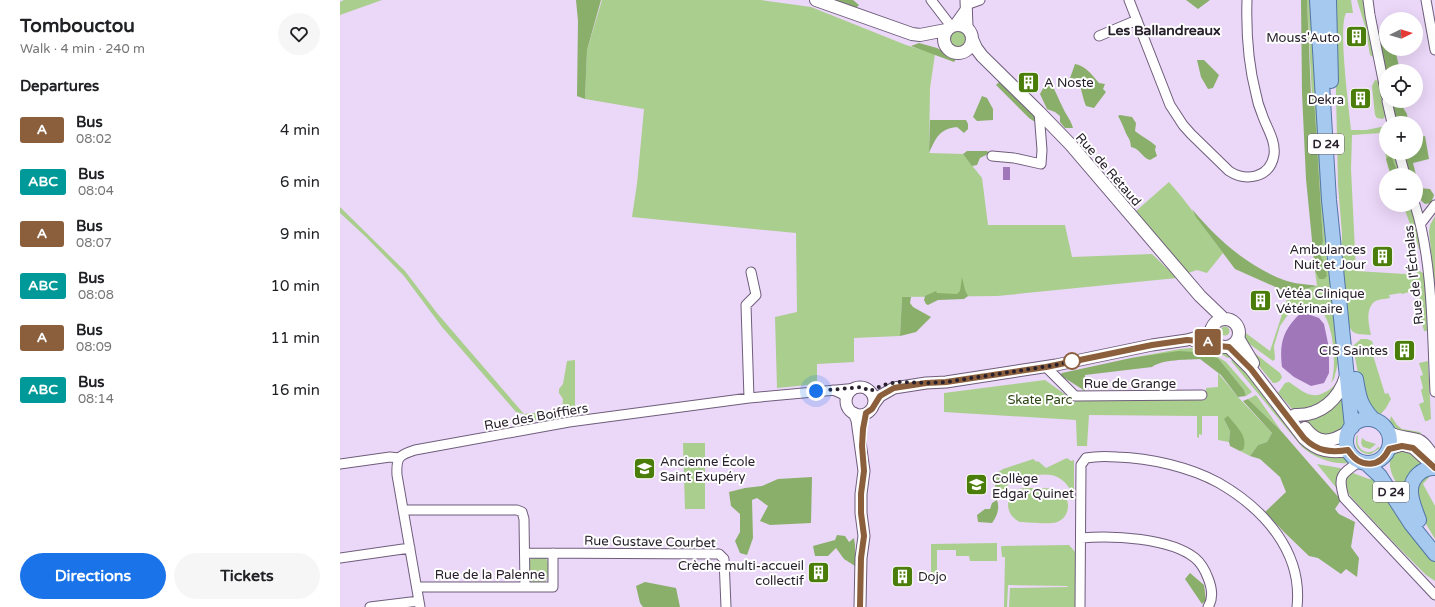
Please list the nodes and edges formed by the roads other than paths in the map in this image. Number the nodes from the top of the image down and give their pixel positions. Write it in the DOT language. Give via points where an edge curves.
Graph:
graph roads {
  1 [pos="816,0"];
  2 [pos="931,0"];
  3 [pos="980,0"];
  4 [pos="1129,0"];
  5 [pos="1247,0"];
  6 [pos="1317,0"];
  7 [pos="1329,0"];
  8 [pos="1368,0"];
  9 [pos="1426,0"];
  10 [pos="966,5"];
  11 [pos="1137,20"];
  12 [pos="955,27"];
  13 [pos="920,35"];
  14 [pos="1099,36"];
  15 [pos="972,39"];
  16 [pos="945,45"];
  17 [pos="1435,50"];
  18 [pos="965,51"];
  19 [pos="1380,64"];
  20 [pos="992,66"];
  21 [pos="1040,112"];
  22 [pos="992,156"];
  23 [pos="1435,205"];
  24 [pos="1417,212"];
  25 [pos="1421,223"];
  26 [pos="751,272"];
  27 [pos="1337,287"];
  28 [pos="1340,309"];
  29 [pos="1216,328"];
  30 [pos="1234,343"];
  31 [pos="1046,367"];
  32 [pos="1346,376"];
  33 [pos="926,383"];
  34 [pos="858,388"];
  35 [pos="830,390"];
  36 [pos="870,391"];
  37 [pos="1435,392"];
  38 [pos="1202,395"];
  39 [pos="749,398"];
  40 [pos="847,398"];
  41 [pos="874,404"];
  42 [pos="854,413"];
  43 [pos="866,413"];
  44 [pos="1295,415"];
  45 [pos="1373,419"];
  46 [pos="1350,430"];
  47 [pos="1389,432"];
  48 [pos="862,446"];
  49 [pos="1348,450"];
  50 [pos="1386,454"];
  51 [pos="399,458"];
  52 [pos="1363,463"];
  53 [pos="340,464"];
  54 [pos="1435,465"];
  55 [pos="403,510"];
  56 [pos="1419,520"];
  57 [pos="1081,538"];
  58 [pos="1435,544"];
  59 [pos="410,548"];
  60 [pos="525,553"];
  61 [pos="553,553"];
  62 [pos="1435,554"];
  63 [pos="340,558"];
  64 [pos="417,587"];
  65 [pos="525,587"];
  66 [pos="1435,595"];
  67 [pos="420,604"];
  68 [pos="370,607"];
  69 [pos="726,607"];
  70 [pos="860,607"];
  71 [pos="1080,607"];
  72 [pos="1208,607"];
  73 [pos="1297,607"];
  1 -- 13 [label="main road"];
  2 -- 12 [label="street"];
  3 -- 10 [label="street"];
  4 -- 11 [label="street"];
  5 -- 11 [label="street" via="1247,38 1251,72 1274,148 1272,162 1257,176 1242,177 1229,171 1183,125 1164,93"];
  6 -- 27 [label="main road, D 24"];
  7 -- 27 [label="main road, D 24"];
  8 -- 19 [label="street"];
  9 -- 17 [label="street"];
  10 -- 12 [label="street"];
  11 -- 14 [label="street"];
  12 -- 13 [label="main road"];
  12 -- 15 [label="main road" via="972,34"];
  12 -- 16 [label="main road" via="944,38"];
  13 -- 16 [label="main road"];
  15 -- 18 [label="main road" via="971,46"];
  15 -- 20 [label="main road" via="978,51"];
  16 -- 18 [label="main road" via="955,53"];
  18 -- 20 [label="main road"];
  20 -- 21 [label="main road, Rue de Rétaud"];
  21 -- 22 [label="street" via="1041,164"];
  21 -- 29 [label="main road, Rue de Rétaud" via="1200,296"];
  23 -- 25 [label="street"];
  24 -- 25 [label="street, Rue de l'Échalas"];
  25 -- 37 [label="street, Rue de l'Échalas" via="1428,272"];
  26 -- 39 [label="street" via="756,295 746,305"];
  27 -- 28 [label="main road, D 24"];
  28 -- 32 [label="main road, D 24"];
  28 -- 45 [label="main road, D 24" via="1348,336 1360,402"];
  29 -- 30 [label="main road" via="1219,346"];
  29 -- 30 [label="main road" via="1233,321 1239,333"];
  29 -- 31 [label="street" via="1187,340"];
  30 -- 44 [label="main road"];
  30 -- 49 [label="main road" via="1304,438 1321,450"];
  31 -- 33 [label="street"];
  31 -- 38 [label="street, Rue de Grange" via="1076,396"];
  32 -- 44 [label="main road" via="1341,390 1328,405 1309,414"];
  32 -- 46 [label="main road, D 24"];
  33 -- 36 [label="street" via="897,382"];
  33 -- 41 [label="street" via="894,388 880,396"];
  34 -- 35 [label="street, Rue des Boiffiers"];
  34 -- 36 [label="street"];
  34 -- 40 [label="street" via="850,392"];
  35 -- 39 [label="street, Rue des Boiffiers"];
  35 -- 40 [label="street" via="838,391"];
  36 -- 41 [label="street"];
  39 -- 51 [label="street, Rue des Boiffiers" via="569,422 416,450"];
  40 -- 42 [label="street" via="847,405"];
  41 -- 43 [label="street"];
  42 -- 43 [label="street"];
  42 -- 48 [label="street"];
  43 -- 48 [label="street"];
  44 -- 46 [label="main road" via="1310,434 1322,441 1333,441"];
  45 -- 46 [label="main road" via="1363,420"];
  45 -- 47 [label="main road" via="1380,422"];
  46 -- 49 [label="main road" via="1346,440"];
  47 -- 50 [label="main road" via="1391,440"];
  47 -- 54 [label="street" via="1395,436 1422,442 1430,451"];
  48 -- 70 [label="street" via="864,471 858,535 861,558"];
  49 -- 52 [label="main road"];
  50 -- 52 [label="main road" via="1378,462"];
  50 -- 54 [label="street" via="1402,446 1413,448"];
  50 -- 56 [label="main road, D 24" via="1388,473"];
  51 -- 53 [label="street"];
  51 -- 55 [label="street" via="396,465"];
  52 -- 62 [label="main road, D 24" via="1380,476 1411,524"];
  52 -- 66 [label="street" via="1347,470 1342,478 1340,483 1344,498"];
  54 -- 56 [label="main road" via="1421,472 1413,482 1411,490"];
  55 -- 59 [label="street"];
  55 -- 60 [label="street" via="520,510 524,514"];
  56 -- 58 [label="main road, D 24"];
  57 -- 71 [label="street"];
  57 -- 72 [label="street" via="1123,537 1155,543 1188,554 1203,566 1212,586 1212,601"];
  57 -- 73 [label="street" via="1081,465 1084,459 1092,456 1129,457 1186,469 1220,484 1269,524 1291,557 1298,583"];
  59 -- 63 [label="street"];
  59 -- 64 [label="street"];
  60 -- 61 [label="street, Rue Gustave Courbet"];
  60 -- 65 [label="street"];
  61 -- 65 [label="street, Rue de la Palenne" via="553,587"];
  61 -- 69 [label="street, Rue Gustave Courbet" via="719,554 724,559"];
  64 -- 65 [label="street, Rue de la Palenne"];
  64 -- 67 [label="street"];
  67 -- 68 [label="street"];
}
